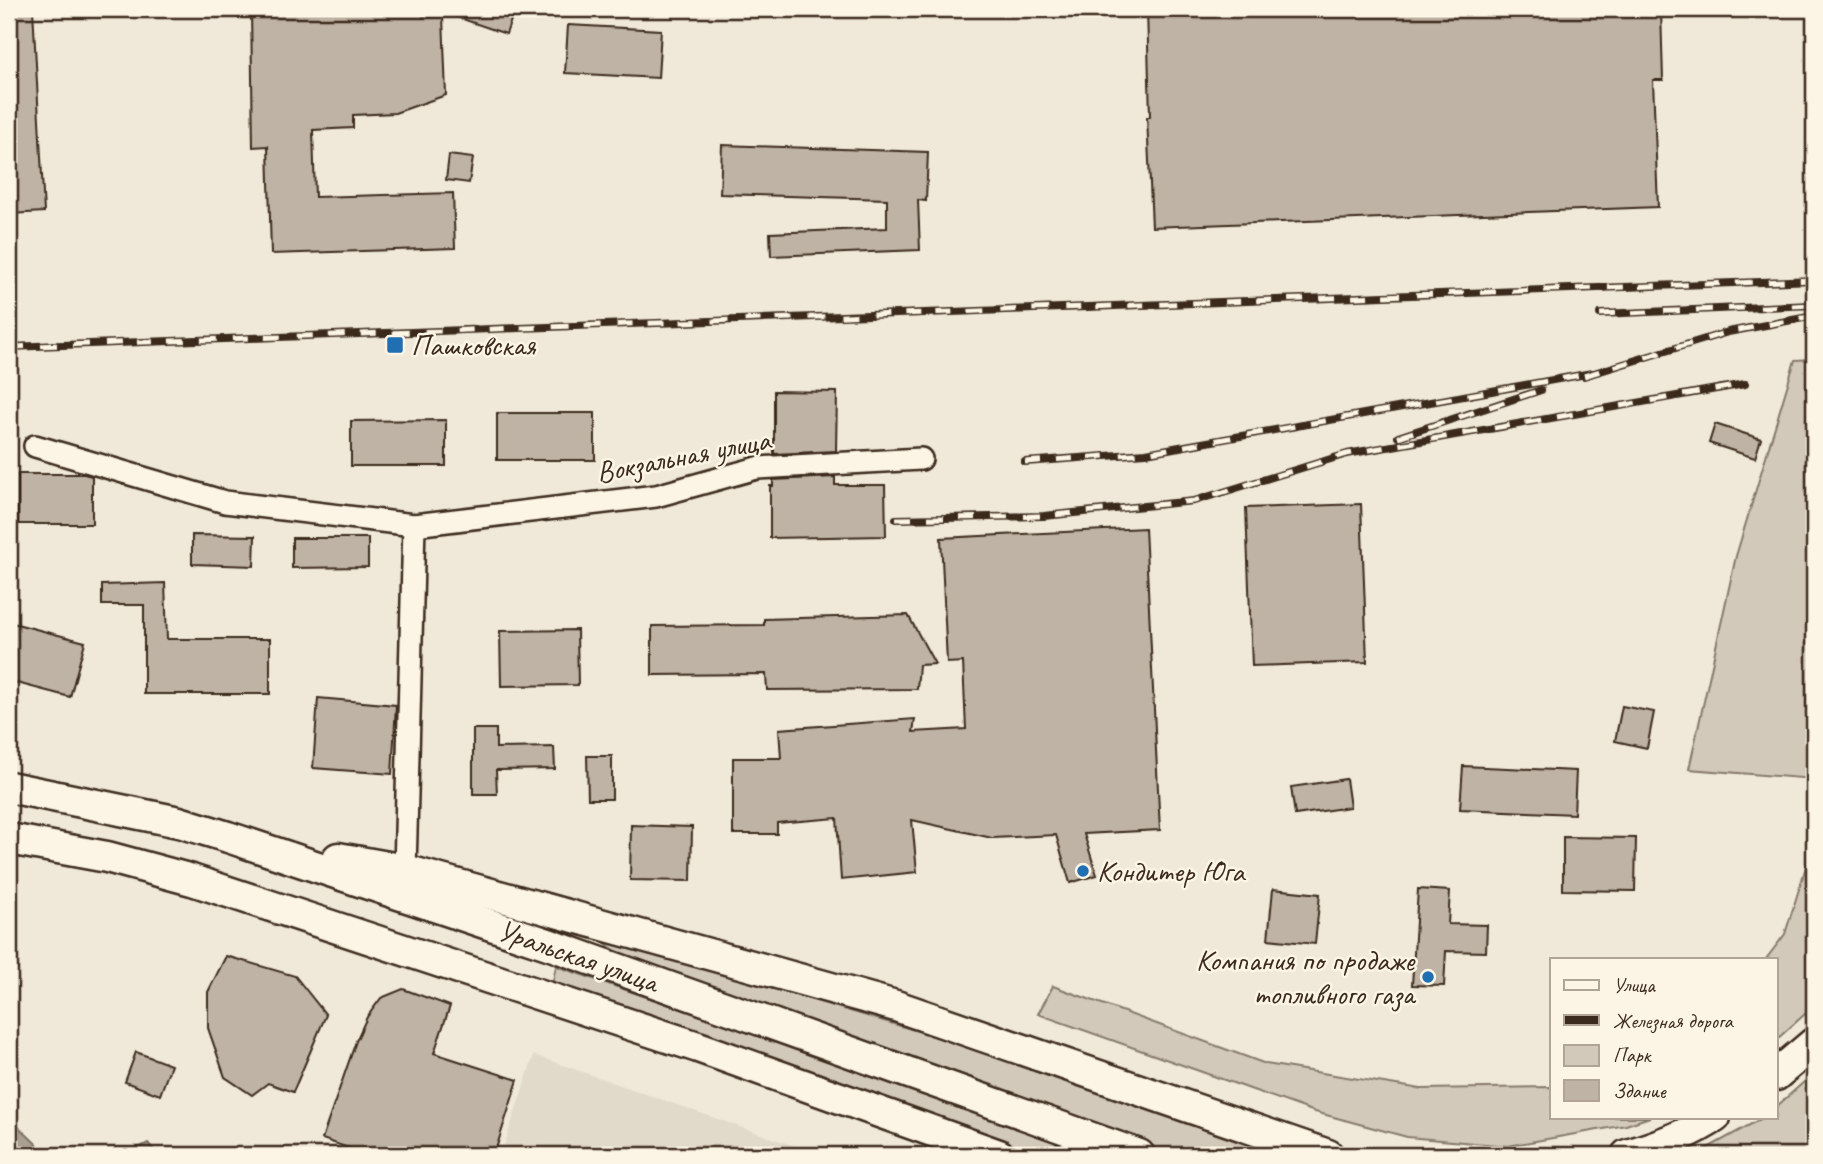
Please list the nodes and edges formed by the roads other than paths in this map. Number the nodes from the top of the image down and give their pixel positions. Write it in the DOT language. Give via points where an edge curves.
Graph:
graph roads {
  1 [pos="35,446"];
  2 [pos="921,459"];
  3 [pos="414,525"];
  4 [pos="9,787"];
  5 [pos="228,837"];
  6 [pos="9,839"];
  7 [pos="405,870"];
  8 [pos="1814,1043"];
  9 [pos="1778,1073"];
  10 [pos="1713,1118"];
  11 [pos="999,1155"];
  12 [pos="1139,1155"];
  13 [pos="1328,1155"];
  14 [pos="1627,1155"];
  1 -- 3 [label="street, Вокзальная улица" via="225,502"];
  2 -- 3 [label="street, Вокзальная улица" via="757,468 656,496"];
  3 -- 7 [label="street"];
  4 -- 5 [label="main road, Уральская улица" via="179,822"];
  5 -- 7 [label="main road"];
  5 -- 12 [label="main road, Уральская улица" via="548,944"];
  6 -- 11 [label="main road, Уральская улица" via="107,857 192,880 698,1047"];
  7 -- 13 [label="main road" via="896,1006"];
  8 -- 9 [label="main road"];
  10 -- 14 [label="main road"];
}
